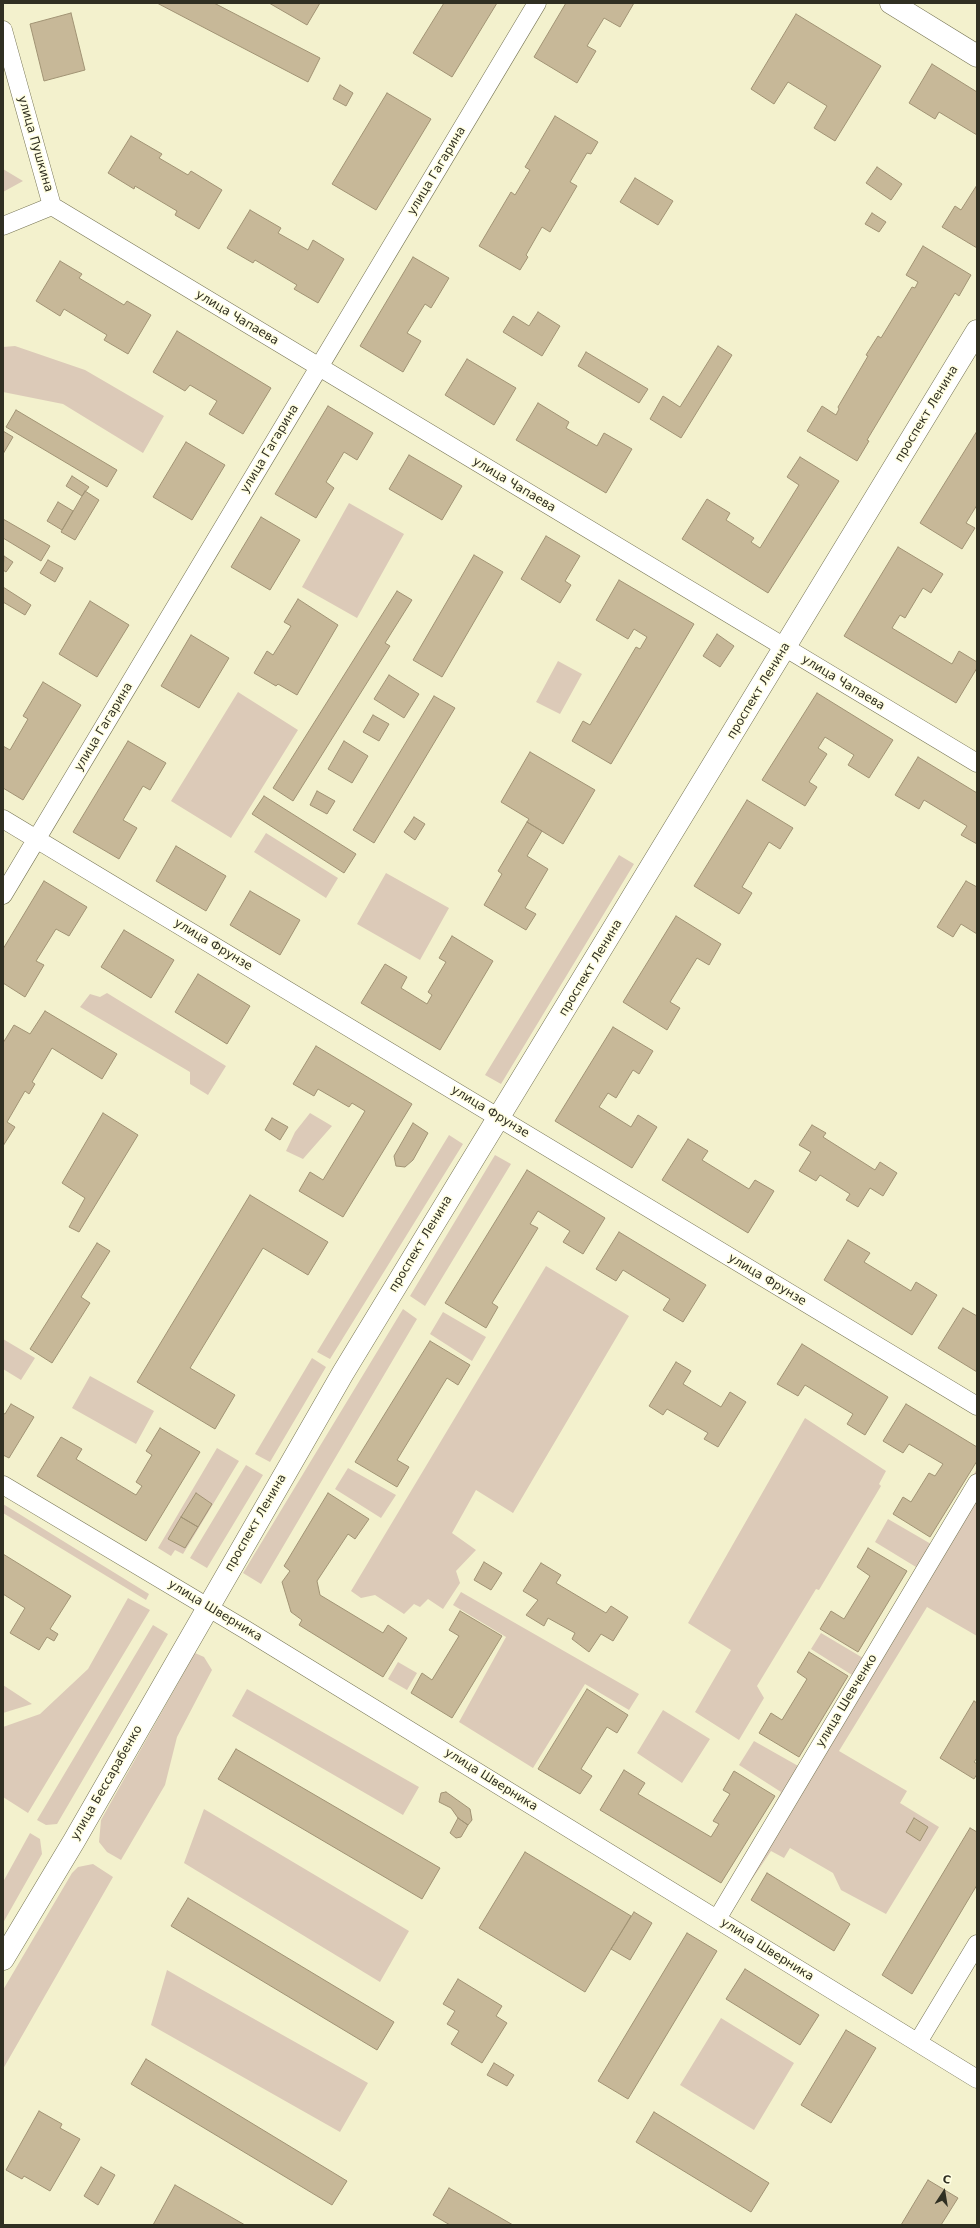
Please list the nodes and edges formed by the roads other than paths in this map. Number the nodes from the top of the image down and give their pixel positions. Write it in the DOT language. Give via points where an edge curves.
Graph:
graph roads {
  1 [pos="537,3"];
  2 [pos="891,3"];
  3 [pos="3,30"];
  4 [pos="977,56"];
  5 [pos="52,206"];
  6 [pos="3,226"];
  7 [pos="977,331"];
  8 [pos="319,367"];
  9 [pos="785,648"];
  10 [pos="977,763"];
  11 [pos="3,819"];
  12 [pos="36,839"];
  13 [pos="3,894"];
  14 [pos="499,1118"];
  15 [pos="977,1406"];
  16 [pos="977,1483"];
  17 [pos="3,1485"];
  18 [pos="207,1606"];
  19 [pos="717,1919"];
  20 [pos="977,1944"];
  21 [pos="3,1958"];
  22 [pos="918,2042"];
  23 [pos="977,2079"];
  1 -- 8 [label="street, улица Гагарина"];
  2 -- 4 [label="street"];
  3 -- 5 [label="street, улица Пушкина"];
  5 -- 6 [label="street, улица Пушкина"];
  5 -- 8 [label="street, улица Чапаева"];
  7 -- 9 [label="street, проспект Ленина"];
  8 -- 9 [label="street, улица Чапаева"];
  8 -- 12 [label="street, улица Гагарина"];
  9 -- 10 [label="street, улица Чапаева"];
  9 -- 14 [label="street, проспект Ленина"];
  11 -- 12 [label="street, улица Фрунзе"];
  12 -- 13 [label="street, улица Гагарина"];
  12 -- 14 [label="street, улица Фрунзе"];
  14 -- 15 [label="street, улица Фрунзе"];
  14 -- 18 [label="street, проспект Ленина" via="343,1373"];
  16 -- 19 [label="street, улица Шевченко"];
  17 -- 18 [label="street, улица Шверника"];
  18 -- 19 [label="street, улица Шверника"];
  18 -- 21 [label="street, улица Бессарабенко" via="74,1841"];
  19 -- 22 [label="street, улица Шверника"];
  20 -- 22 [label="street"];
  22 -- 23 [label="street, улица Шверника"];
}
